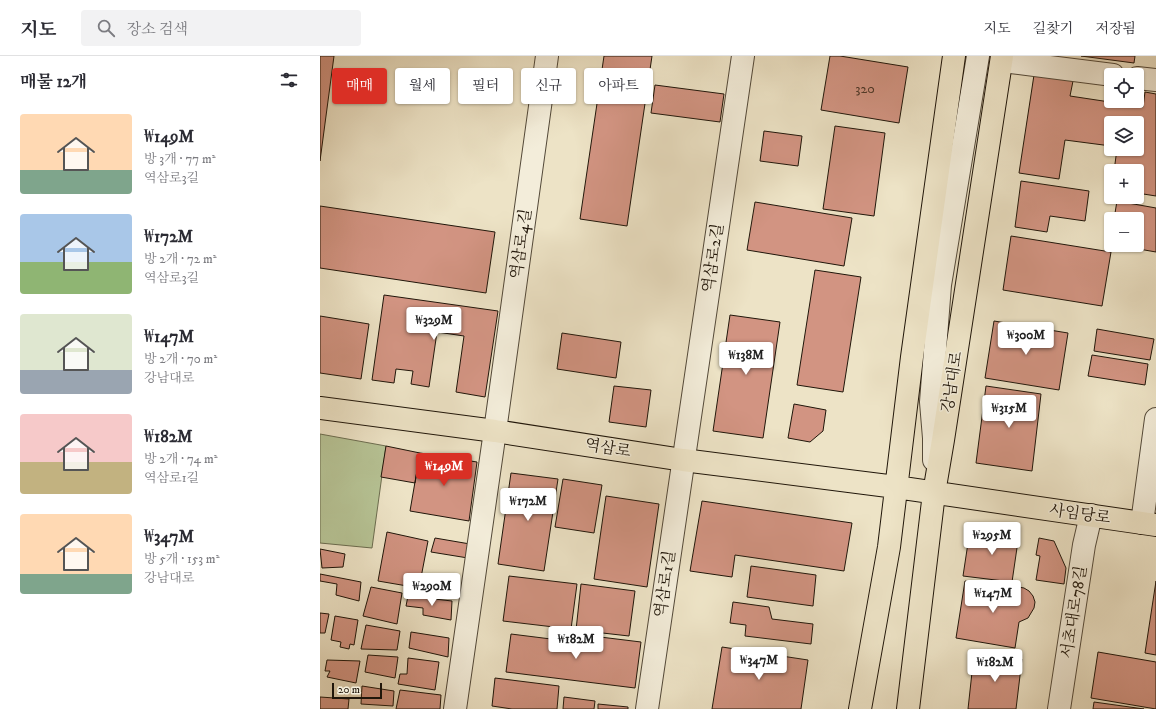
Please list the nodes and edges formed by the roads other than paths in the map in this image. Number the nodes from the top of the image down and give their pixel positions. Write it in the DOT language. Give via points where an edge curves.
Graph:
graph roads {
  1 [pos="547,56"];
  2 [pos="742,56"];
  3 [pos="954,56"];
  4 [pos="968,56"];
  5 [pos="978,56"];
  6 [pos="1002,59"];
  7 [pos="1104,74"];
  8 [pos="1144,79"];
  9 [pos="1156,80"];
  10 [pos="941,150"];
  11 [pos="320,408"];
  12 [pos="1156,419"];
  13 [pos="495,431"];
  14 [pos="683,460"];
  15 [pos="896,487"];
  16 [pos="934,493"];
  17 [pos="1091,515"];
  18 [pos="1149,524"];
  19 [pos="454,709"];
  20 [pos="647,709"];
  21 [pos="860,709"];
  22 [pos="908,709"];
  23 [pos="1059,709"];
  1 -- 13 [label="street, 역삼로4길"];
  2 -- 14 [label="street, 역삼로2길"];
  3 -- 10 [label="main road"];
  4 -- 10 [label="street"];
  5 -- 16 [label="street" via="940,285 931,402"];
  6 -- 7 [label="street"];
  6 -- 16 [label="main road, 강남대로"];
  8 -- 9 [label="street"];
  10 -- 15 [label="main road"];
  11 -- 13 [label="main road, 역삼로"];
  12 -- 18 [label="street"];
  13 -- 14 [label="main road, 역삼로"];
  13 -- 19 [label="street, 역삼로4길"];
  14 -- 15 [label="main road, 역삼로"];
  14 -- 20 [label="street, 역삼로1길"];
  15 -- 16 [label="main road, 사임당로"];
  15 -- 21 [label="main road" via="889,547"];
  16 -- 17 [label="main road, 사임당로"];
  16 -- 22 [label="main road, 강남대로"];
  17 -- 18 [label="main road, 사임당로"];
  17 -- 23 [label="street, 서초대로78길"];
}
